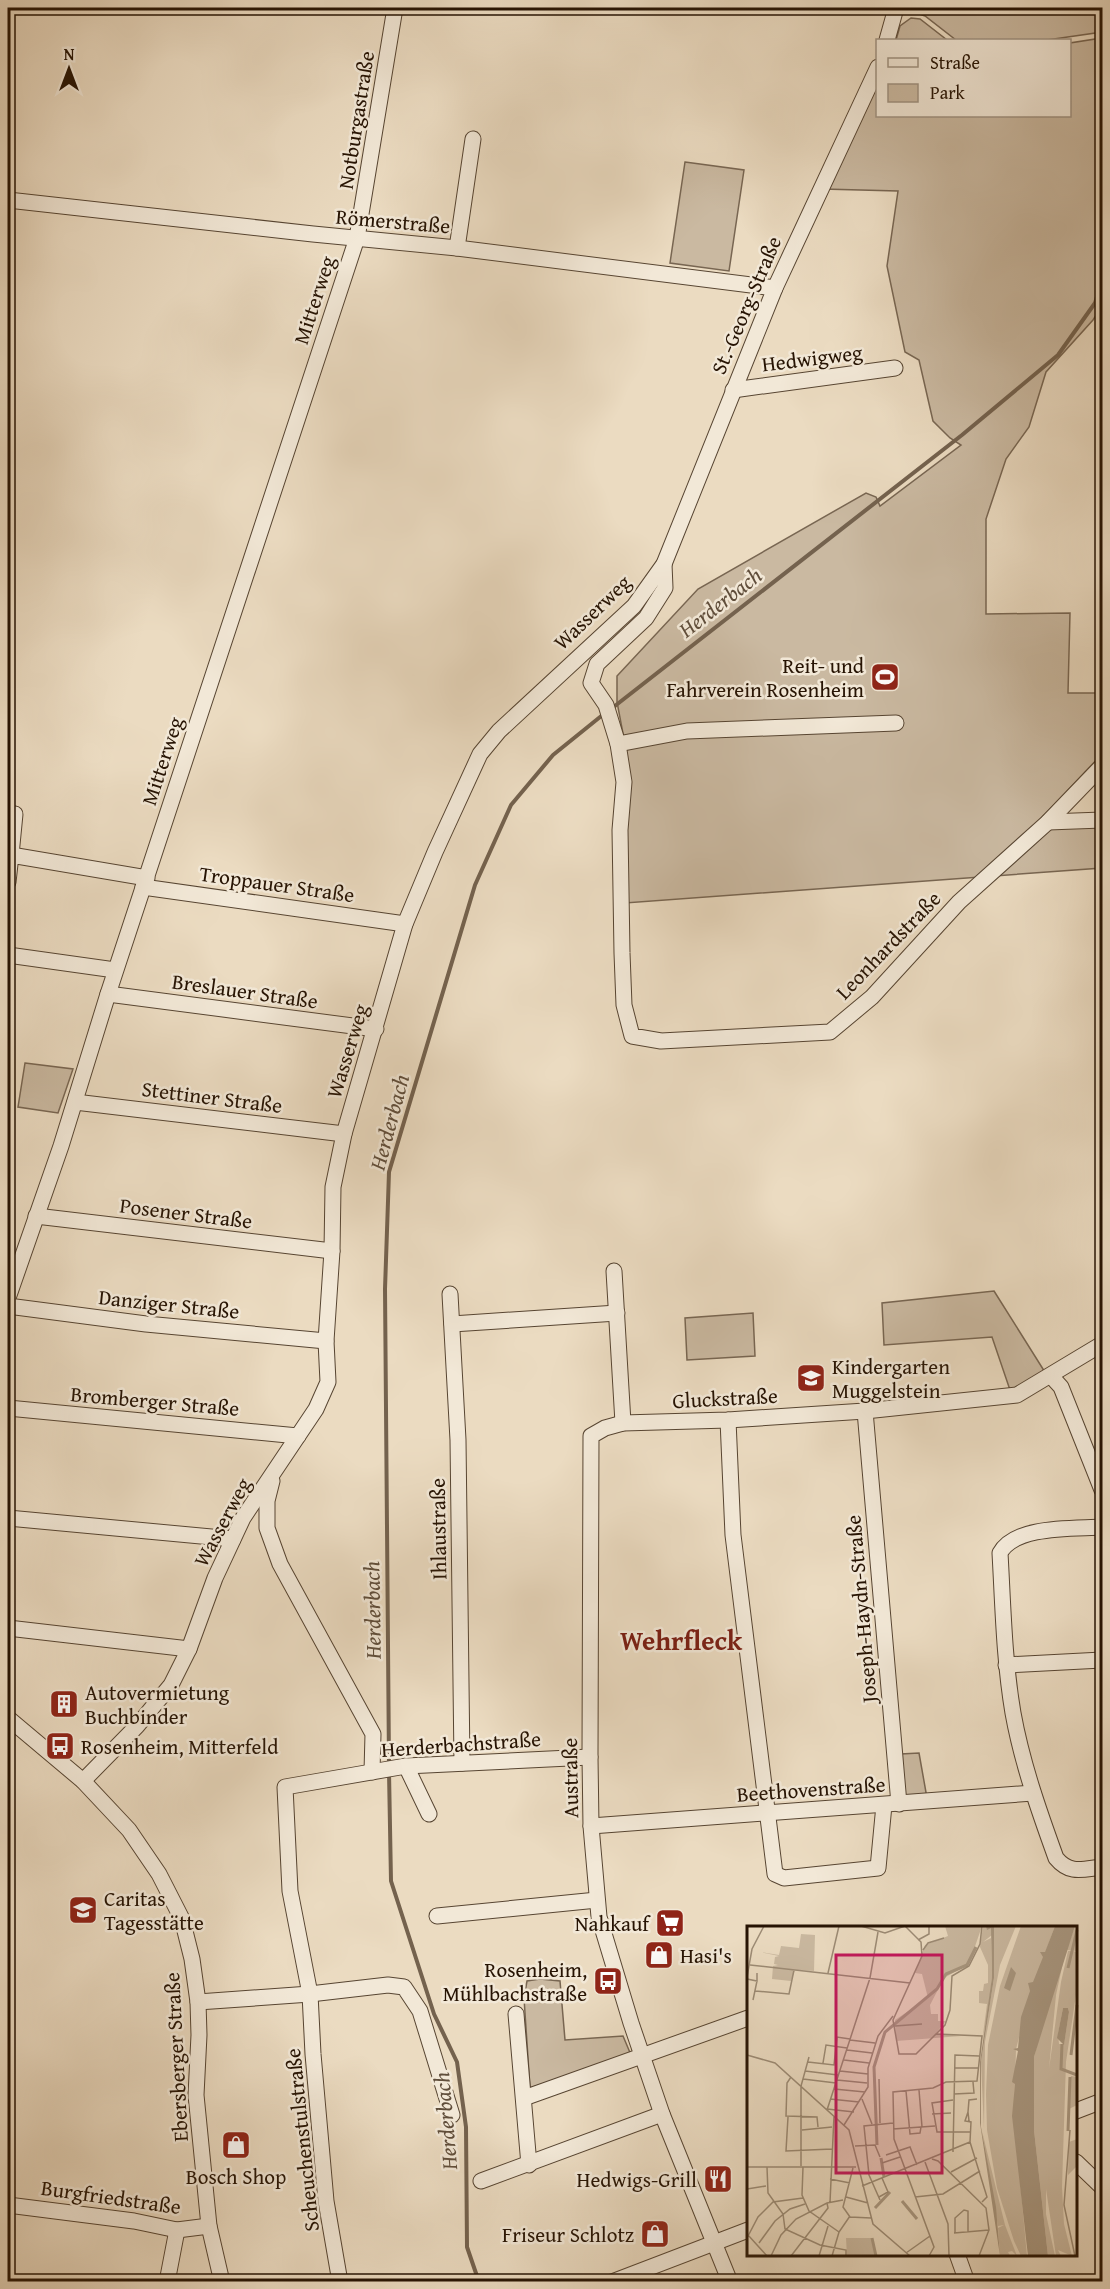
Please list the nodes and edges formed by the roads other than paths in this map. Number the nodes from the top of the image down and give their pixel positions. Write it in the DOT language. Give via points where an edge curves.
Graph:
graph roads {
  1 [pos="395,8"];
  2 [pos="896,8"];
  3 [pos="886,39"];
  4 [pos="876,71"];
  5 [pos="473,140"];
  6 [pos="8,200"];
  7 [pos="357,238"];
  8 [pos="457,248"];
  9 [pos="775,288"];
  10 [pos="895,369"];
  11 [pos="733,390"];
  12 [pos="664,564"];
  13 [pos="897,723"];
  14 [pos="618,744"];
  15 [pos="1102,766"];
  16 [pos="15,814"];
  17 [pos="1102,820"];
  18 [pos="1048,822"];
  19 [pos="11,855"];
  20 [pos="8,882"];
  21 [pos="145,883"];
  22 [pos="405,924"];
  23 [pos="622,952"];
  24 [pos="8,955"];
  25 [pos="116,970"];
  26 [pos="108,994"];
  27 [pos="376,1029"];
  28 [pos="75,1102"];
  29 [pos="344,1134"];
  30 [pos="36,1216"];
  31 [pos="332,1251"];
  32 [pos="14,1254"];
  33 [pos="614,1271"];
  34 [pos="450,1294"];
  35 [pos="8,1298"];
  36 [pos="8,1306"];
  37 [pos="617,1313"];
  38 [pos="452,1324"];
  39 [pos="326,1341"];
  40 [pos="1102,1344"];
  41 [pos="1051,1376"];
  42 [pos="8,1408"];
  43 [pos="865,1411"];
  44 [pos="728,1419"];
  45 [pos="622,1423"];
  46 [pos="298,1436"];
  47 [pos="276,1467"];
  48 [pos="1102,1490"];
  49 [pos="8,1518"];
  50 [pos="1102,1527"];
  51 [pos="233,1539"];
  52 [pos="8,1628"];
  53 [pos="189,1649"];
  54 [pos="1102,1660"];
  55 [pos="1006,1665"];
  56 [pos="8,1718"];
  57 [pos="590,1757"];
  58 [pos="462,1763"];
  59 [pos="405,1766"];
  60 [pos="373,1772"];
  61 [pos="83,1781"];
  62 [pos="1033,1793"];
  63 [pos="891,1805"];
  64 [pos="767,1813"];
  65 [pos="429,1814"];
  66 [pos="591,1826"];
  67 [pos="1102,1868"];
  68 [pos="597,1900"];
  69 [pos="437,1916"];
  70 [pos="310,1994"];
  71 [pos="198,2002"];
  72 [pos="516,2014"];
  73 [pos="747,2018"];
  74 [pos="644,2056"];
  75 [pos="524,2098"];
  76 [pos="1102,2101"];
  77 [pos="1077,2111"];
  78 [pos="662,2114"];
  79 [pos="452,2115"];
  80 [pos="1077,2163"];
  81 [pos="529,2164"];
  82 [pos="481,2181"];
  83 [pos="1102,2187"];
  84 [pos="8,2205"];
  85 [pos="209,2226"];
  86 [pos="177,2230"];
  87 [pos="747,2230"];
  88 [pos="715,2241"];
  89 [pos="958,2256"];
  90 [pos="167,2282"];
  91 [pos="222,2282"];
  92 [pos="340,2282"];
  93 [pos="612,2282"];
  94 [pos="730,2282"];
  95 [pos="967,2282"];
  1 -- 7 [label="street, Notburgastraße"];
  2 -- 3 [label="street"];
  4 -- 9 [label="street, St.-Georg-Straße"];
  5 -- 8 [label="street"];
  6 -- 7 [label="street, Römerstraße"];
  7 -- 8 [label="street, Römerstraße"];
  7 -- 21 [label="street, Mitterweg"];
  8 -- 9 [label="street, Römerstraße"];
  9 -- 11 [label="street, St.-Georg-Straße"];
  10 -- 11 [label="street, Hedwigweg"];
  11 -- 12 [label="street, St.-Georg-Straße"];
  12 -- 14 [label="street, Wasserweg" via="665,588 646,618 597,663 591,683 606,705"];
  12 -- 22 [label="street, Wasserweg" via="634,606 499,731 480,754"];
  13 -- 14 [label="street" via="687,731"];
  14 -- 23 [label="street, Wasserweg" via="624,782 620,830"];
  15 -- 18 [label="street, Leonhardstraße"];
  16 -- 19 [label="street"];
  17 -- 18 [label="street"];
  18 -- 23 [label="street, Leonhardstraße" via="959,902 872,997 830,1032 661,1041 632,1036 624,1005"];
  19 -- 20 [label="street"];
  19 -- 21 [label="street, Troppauer Straße"];
  21 -- 22 [label="street, Troppauer Straße"];
  21 -- 25 [label="street, Mitterweg"];
  22 -- 27 [label="street, Wasserweg"];
  24 -- 25 [label="street"];
  25 -- 26 [label="street, Mitterweg"];
  26 -- 27 [label="street, Breslauer Straße"];
  26 -- 28 [label="street, Mitterweg"];
  27 -- 29 [label="street, Wasserweg"];
  28 -- 29 [label="street, Stettiner Straße"];
  28 -- 30 [label="street, Mitterweg"];
  29 -- 31 [label="street, Wasserweg" via="333,1187"];
  30 -- 31 [label="street, Posener Straße"];
  30 -- 32 [label="street, Mitterweg"];
  31 -- 39 [label="street, Wasserweg"];
  32 -- 35 [label="street, Mitterweg"];
  33 -- 37 [label="street"];
  34 -- 38 [label="street, Ihlaustraße"];
  36 -- 39 [label="street, Danziger Straße"];
  37 -- 38 [label="street"];
  37 -- 45 [label="street"];
  38 -- 58 [label="street, Ihlaustraße" via="458,1440"];
  39 -- 46 [label="street, Wasserweg" via="328,1382"];
  40 -- 41 [label="street, Gluckstraße"];
  41 -- 43 [label="street, Gluckstraße" via="1017,1395"];
  41 -- 48 [label="street" via="1061,1387"];
  42 -- 46 [label="street, Bromberger Straße"];
  43 -- 44 [label="street, Gluckstraße"];
  43 -- 63 [label="street, Joseph-Haydn-Straße"];
  44 -- 45 [label="street, Gluckstraße"];
  44 -- 64 [label="street" via="734,1535"];
  45 -- 57 [label="street, Austraße" via="591,1436"];
  46 -- 47 [label="street, Wasserweg"];
  47 -- 51 [label="street, Wasserweg"];
  47 -- 60 [label="street" via="267,1502 267,1528 279,1564 373,1734"];
  49 -- 51 [label="street"];
  50 -- 55 [label="street" via="1034,1532 1004,1546 1000,1553"];
  51 -- 53 [label="street, Wasserweg"];
  52 -- 53 [label="street"];
  53 -- 61 [label="street, Wasserweg" via="171,1685"];
  54 -- 55 [label="street"];
  55 -- 62 [label="street" via="1013,1714"];
  56 -- 61 [label="street, Ebersberger Straße"];
  57 -- 58 [label="street, Herderbachstraße"];
  57 -- 66 [label="street, Austraße"];
  58 -- 59 [label="street, Herderbachstraße"];
  59 -- 60 [label="street, Herderbachstraße"];
  59 -- 65 [label="street"];
  60 -- 70 [label="street, Herderbachstraße" via="285,1787 290,1891"];
  61 -- 71 [label="street, Ebersberger Straße" via="129,1830 159,1874 182,1919"];
  62 -- 63 [label="street, Beethovenstraße"];
  62 -- 67 [label="street" via="1062,1866 1070,1870"];
  63 -- 64 [label="street, Beethovenstraße"];
  63 -- 64 [label="street, Joseph-Haydn-Straße" via="878,1868 784,1878 775,1874"];
  64 -- 66 [label="street, Beethovenstraße"];
  66 -- 68 [label="street, Austraße"];
  68 -- 69 [label="street"];
  68 -- 74 [label="street, Austraße" via="602,1929"];
  70 -- 71 [label="street"];
  70 -- 79 [label="street" via="388,1985 404,1987 420,2011"];
  70 -- 92 [label="street, Scheuchenstulstraße" via="326,2200"];
  71 -- 85 [label="street, Ebersberger Straße" via="196,2095"];
  72 -- 75 [label="street"];
  73 -- 74 [label="street"];
  74 -- 75 [label="street"];
  74 -- 78 [label="street, Austraße"];
  75 -- 81 [label="street"];
  76 -- 77 [label="street"];
  78 -- 81 [label="street"];
  78 -- 88 [label="street, Austraße"];
  80 -- 83 [label="street"];
  81 -- 82 [label="street"];
  84 -- 86 [label="street, Burgfriedstraße"];
  85 -- 86 [label="street, Burgfriedstraße"];
  85 -- 91 [label="street, Ebersberger Straße"];
  86 -- 90 [label="street"];
  87 -- 88 [label="street"];
  88 -- 93 [label="street"];
  88 -- 94 [label="street, Austraße"];
  89 -- 95 [label="street"];
}
